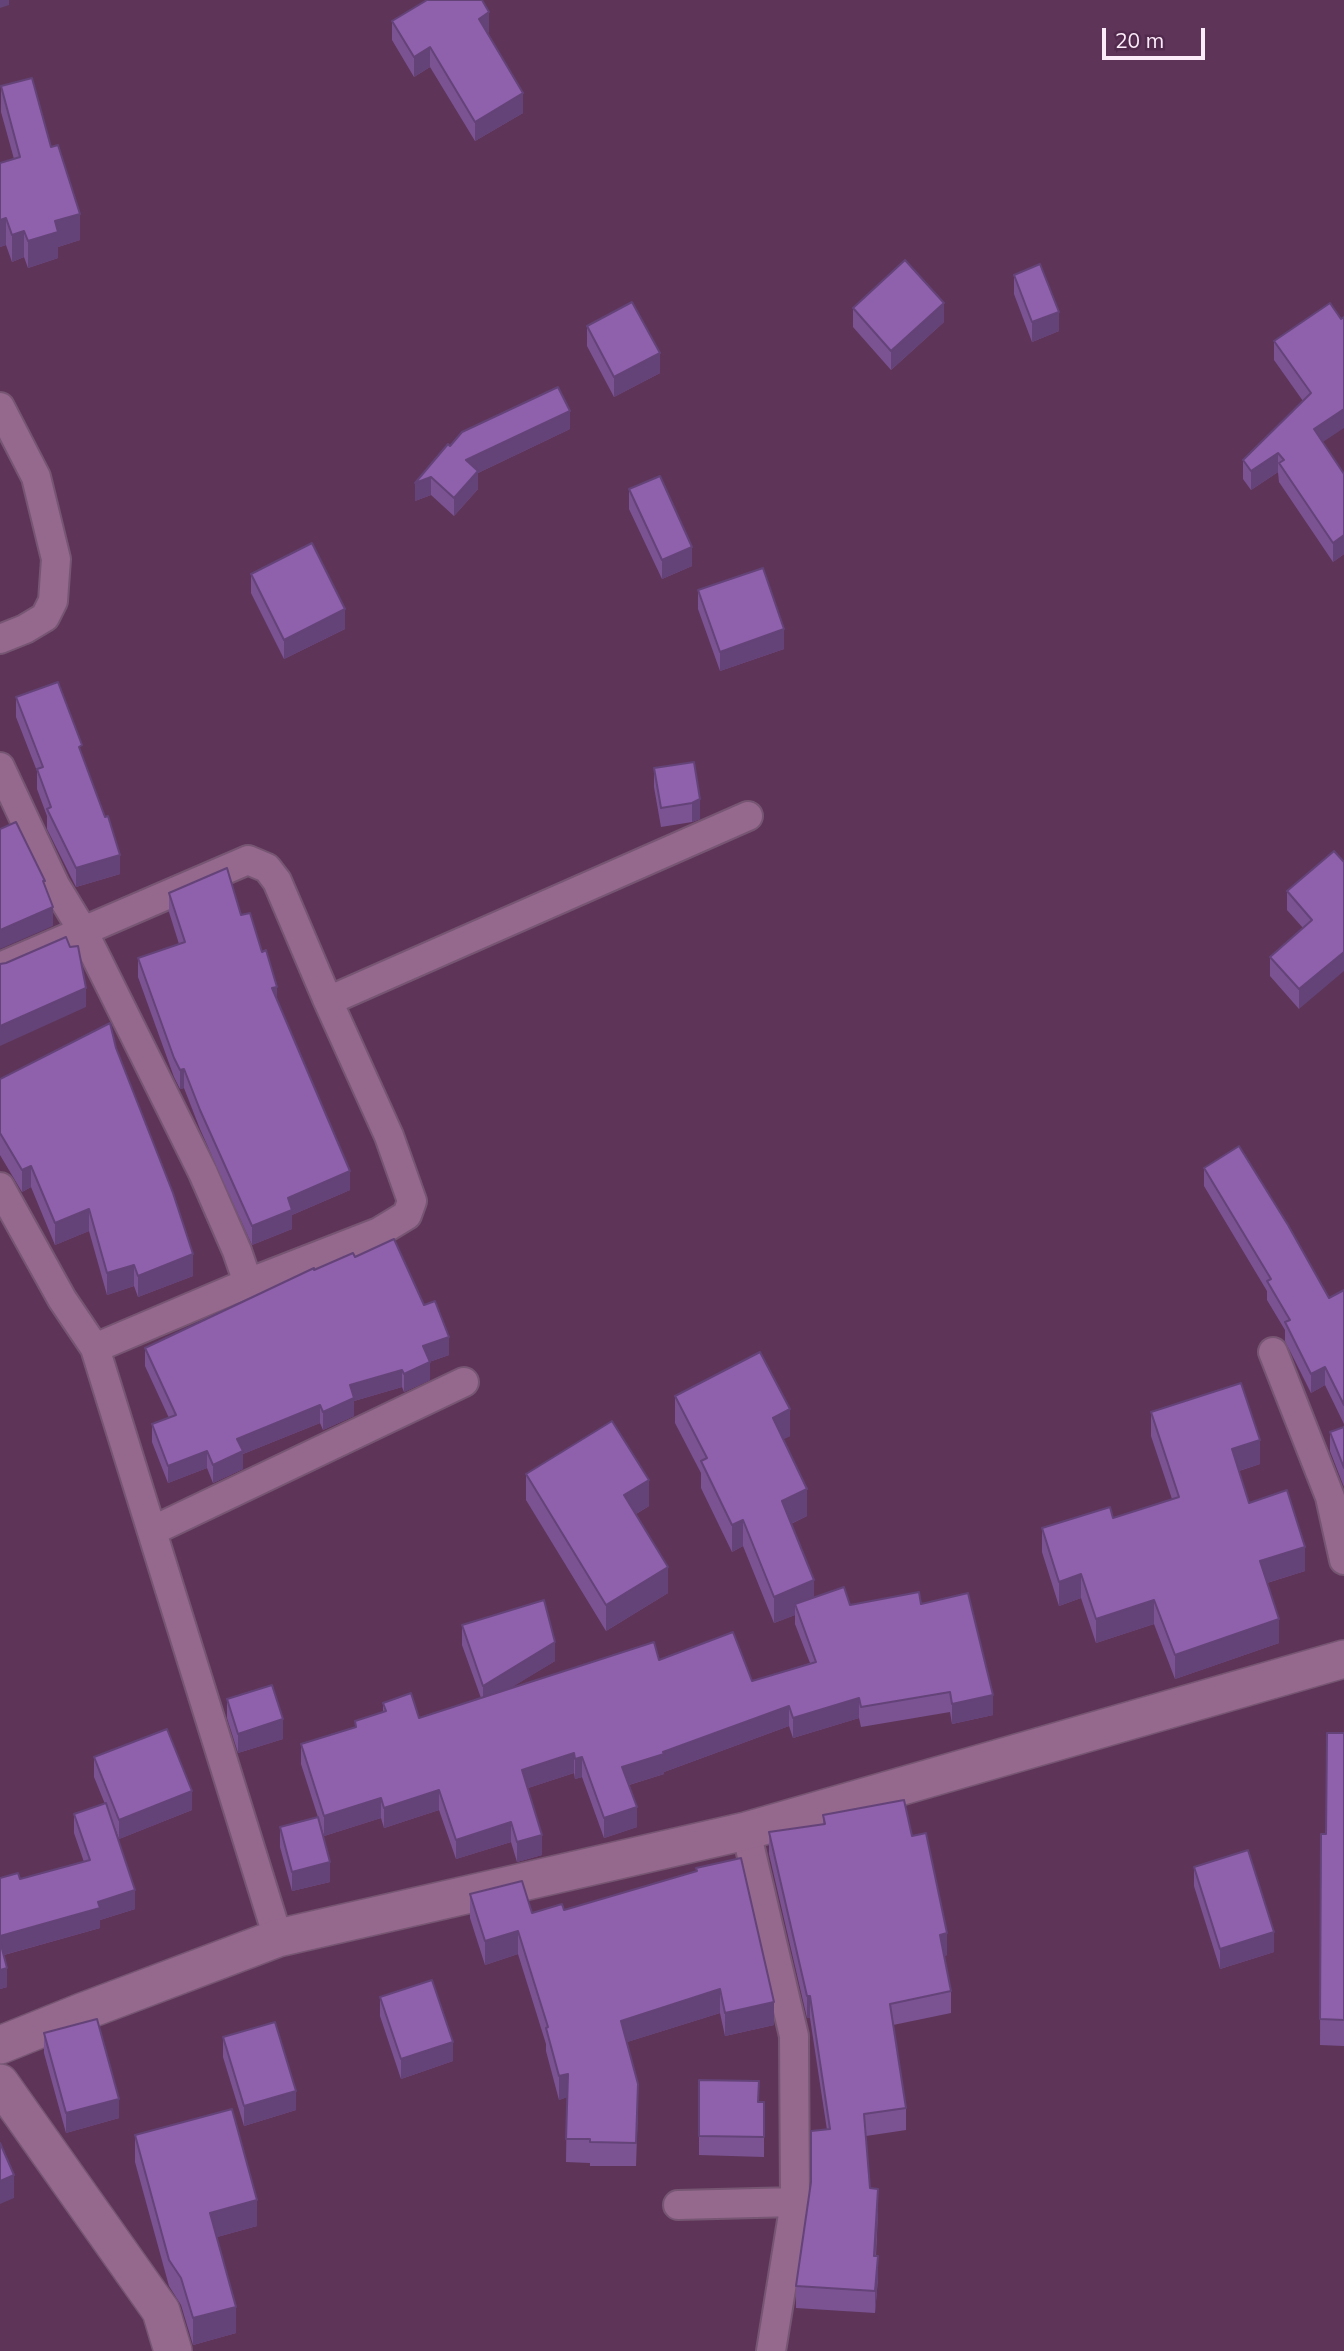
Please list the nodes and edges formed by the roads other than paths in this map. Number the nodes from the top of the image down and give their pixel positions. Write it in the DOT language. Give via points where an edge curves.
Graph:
graph roads {
  1 [pos="0,407"];
  2 [pos="0,639"];
  3 [pos="0,767"];
  4 [pos="748,816"];
  5 [pos="83,932"];
  6 [pos="0,967"];
  7 [pos="328,1001"];
  8 [pos="0,1187"];
  9 [pos="248,1283"];
  10 [pos="95,1348"];
  11 [pos="1273,1352"];
  12 [pos="464,1382"];
  13 [pos="152,1531"];
  14 [pos="1344,1560"];
  15 [pos="1344,1659"];
  16 [pos="746,1831"];
  17 [pos="278,1938"];
  18 [pos="0,2045"];
  19 [pos="0,2083"];
  20 [pos="795,2202"];
  21 [pos="678,2205"];
  22 [pos="173,2351"];
  23 [pos="771,2351"];
  1 -- 2 [label="street" via="36,477 57,559 53,601 45,617"];
  3 -- 5 [label="street" via="55,885"];
  4 -- 7 [label="street"];
  5 -- 6 [label="street"];
  5 -- 7 [label="street" via="248,860 267,868 277,881"];
  5 -- 9 [label="street" via="203,1173"];
  7 -- 9 [label="street" via="389,1136 412,1201 407,1215 379,1232"];
  8 -- 10 [label="street" via="62,1299"];
  9 -- 10 [label="street"];
  10 -- 13 [label="street"];
  11 -- 14 [label="street" via="1330,1497"];
  12 -- 13 [label="street"];
  13 -- 17 [label="street"];
  15 -- 16 [label="street"];
  16 -- 17 [label="street"];
  16 -- 20 [label="street" via="793,2036"];
  17 -- 18 [label="street"];
  19 -- 22 [label="street" via="161,2311"];
  20 -- 21 [label="street"];
  20 -- 23 [label="street"];
}
